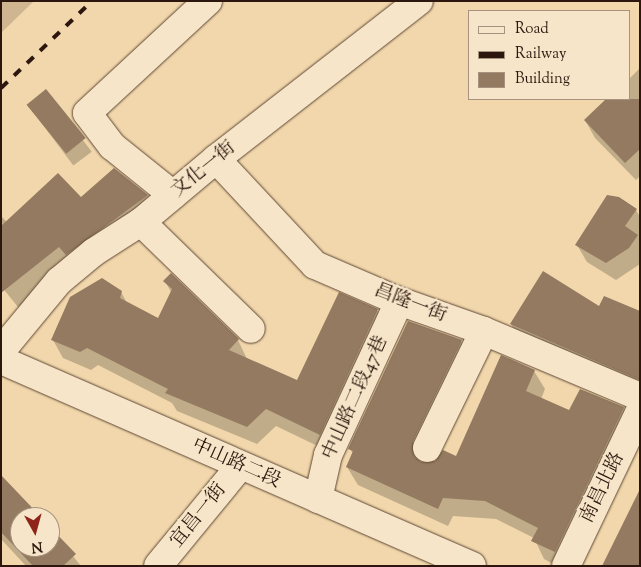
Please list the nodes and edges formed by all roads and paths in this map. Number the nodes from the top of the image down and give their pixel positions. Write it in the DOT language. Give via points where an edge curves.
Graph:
graph roads {
  1 [pos="208,1"];
  2 [pos="419,1"];
  3 [pos="216,159"];
  4 [pos="173,195"];
  5 [pos="141,222"];
  6 [pos="396,300"];
  7 [pos="251,329"];
  8 [pos="484,331"];
  9 [pos="1,351"];
  10 [pos="1,360"];
  11 [pos="640,397"];
  12 [pos="640,411"];
  13 [pos="427,448"];
  14 [pos="240,466"];
  15 [pos="318,499"];
  16 [pos="158,566"];
  17 [pos="472,566"];
  18 [pos="566,566"];
  1 -- 4 [label="street" via="87,113 112,146"];
  2 -- 3 [label="street, 文化一街"];
  3 -- 4 [label="street, 文化一街"];
  3 -- 6 [label="street, 昌隆一街" via="315,265"];
  4 -- 5 [label="street, 文化一街"];
  5 -- 7 [label="street"];
  5 -- 9 [label="street, 文化一街" via="94,252 59,281"];
  6 -- 8 [label="street, 昌隆一街"];
  6 -- 15 [label="street, 中山路二段47巷" via="398,302 328,455"];
  8 -- 11 [label="street, 昌隆一街"];
  8 -- 13 [label="street"];
  10 -- 14 [label="street, 中山路二段"];
  12 -- 18 [label="street, 南昌北路"];
  14 -- 15 [label="street, 中山路二段"];
  14 -- 16 [label="street, 宜昌一街"];
  15 -- 17 [label="street, 中山路二段"];
}
